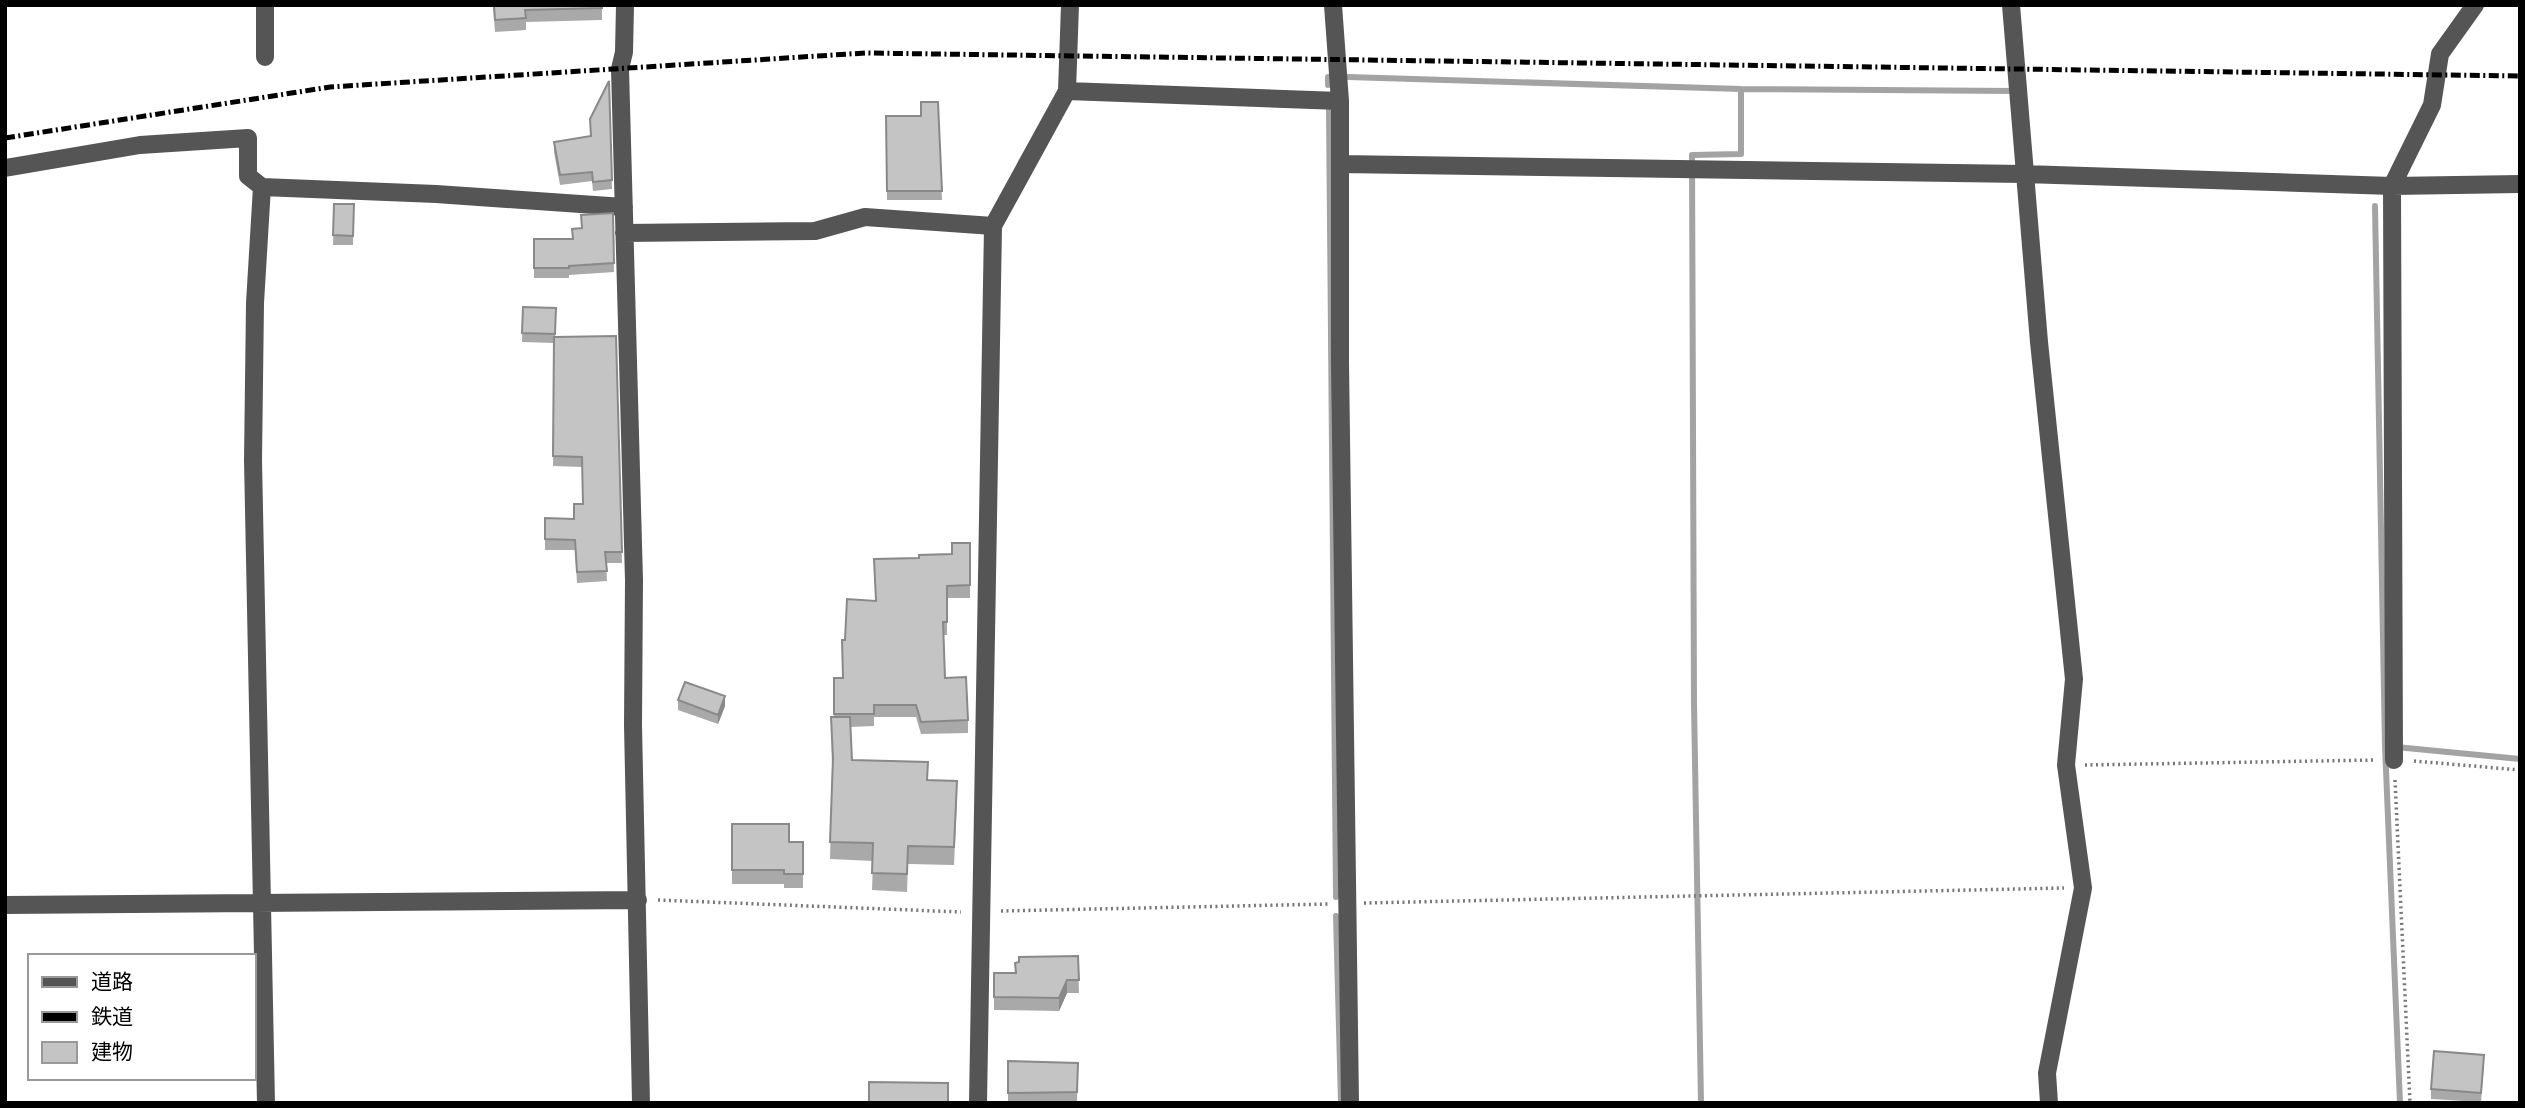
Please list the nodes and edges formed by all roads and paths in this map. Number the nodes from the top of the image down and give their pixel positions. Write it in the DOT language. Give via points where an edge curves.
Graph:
graph roads {
  1 [pos="265,5"];
  2 [pos="625,5"];
  3 [pos="1070,5"];
  4 [pos="1333,5"];
  5 [pos="2011,5"];
  6 [pos="2475,5"];
  7 [pos="265,57"];
  8 [pos="1067,91"];
  9 [pos="1340,101"];
  10 [pos="1340,164"];
  11 [pos="5,168"];
  12 [pos="2024,174"];
  13 [pos="2520,184"];
  14 [pos="2392,186"];
  15 [pos="262,187"];
  16 [pos="624,207"];
  17 [pos="993,226"];
  18 [pos="624,233"];
  19 [pos="2394,760"];
  20 [pos="2066,765"];
  21 [pos="2520,770"];
  22 [pos="638,900"];
  23 [pos="262,904"];
  24 [pos="5,905"];
  25 [pos="265,1103"];
  26 [pos="641,1103"];
  27 [pos="978,1103"];
  28 [pos="1350,1103"];
  29 [pos="2049,1103"];
  30 [pos="2410,1103"];
  1 -- 7 [label="street"];
  2 -- 16 [label="street" via="620,69"];
  3 -- 8 [label="street"];
  4 -- 9 [label="street"];
  5 -- 12 [label="street"];
  6 -- 14 [label="street" via="2440,54 2432,105"];
  8 -- 9 [label="street"];
  8 -- 17 [label="street"];
  9 -- 10 [label="street"];
  10 -- 12 [label="street"];
  10 -- 28 [label="street"];
  11 -- 15 [label="street" via="140,145 248,138 248,176"];
  12 -- 14 [label="street"];
  12 -- 20 [label="street" via="2074,679"];
  13 -- 14 [label="street"];
  14 -- 19 [label="street"];
  15 -- 16 [label="street"];
  15 -- 23 [label="street" via="253,460"];
  16 -- 18 [label="street"];
  17 -- 18 [label="street" via="865,218 815,231"];
  17 -- 27 [label="street"];
  18 -- 22 [label="street"];
  19 -- 20 [label="path"];
  19 -- 21 [label="path"];
  19 -- 30 [label="path"];
  20 -- 29 [label="street" via="2083,888 2047,1073"];
  22 -- 23 [label="street"];
  22 -- 26 [label="street"];
  23 -- 24 [label="street"];
  23 -- 25 [label="street"];
}
